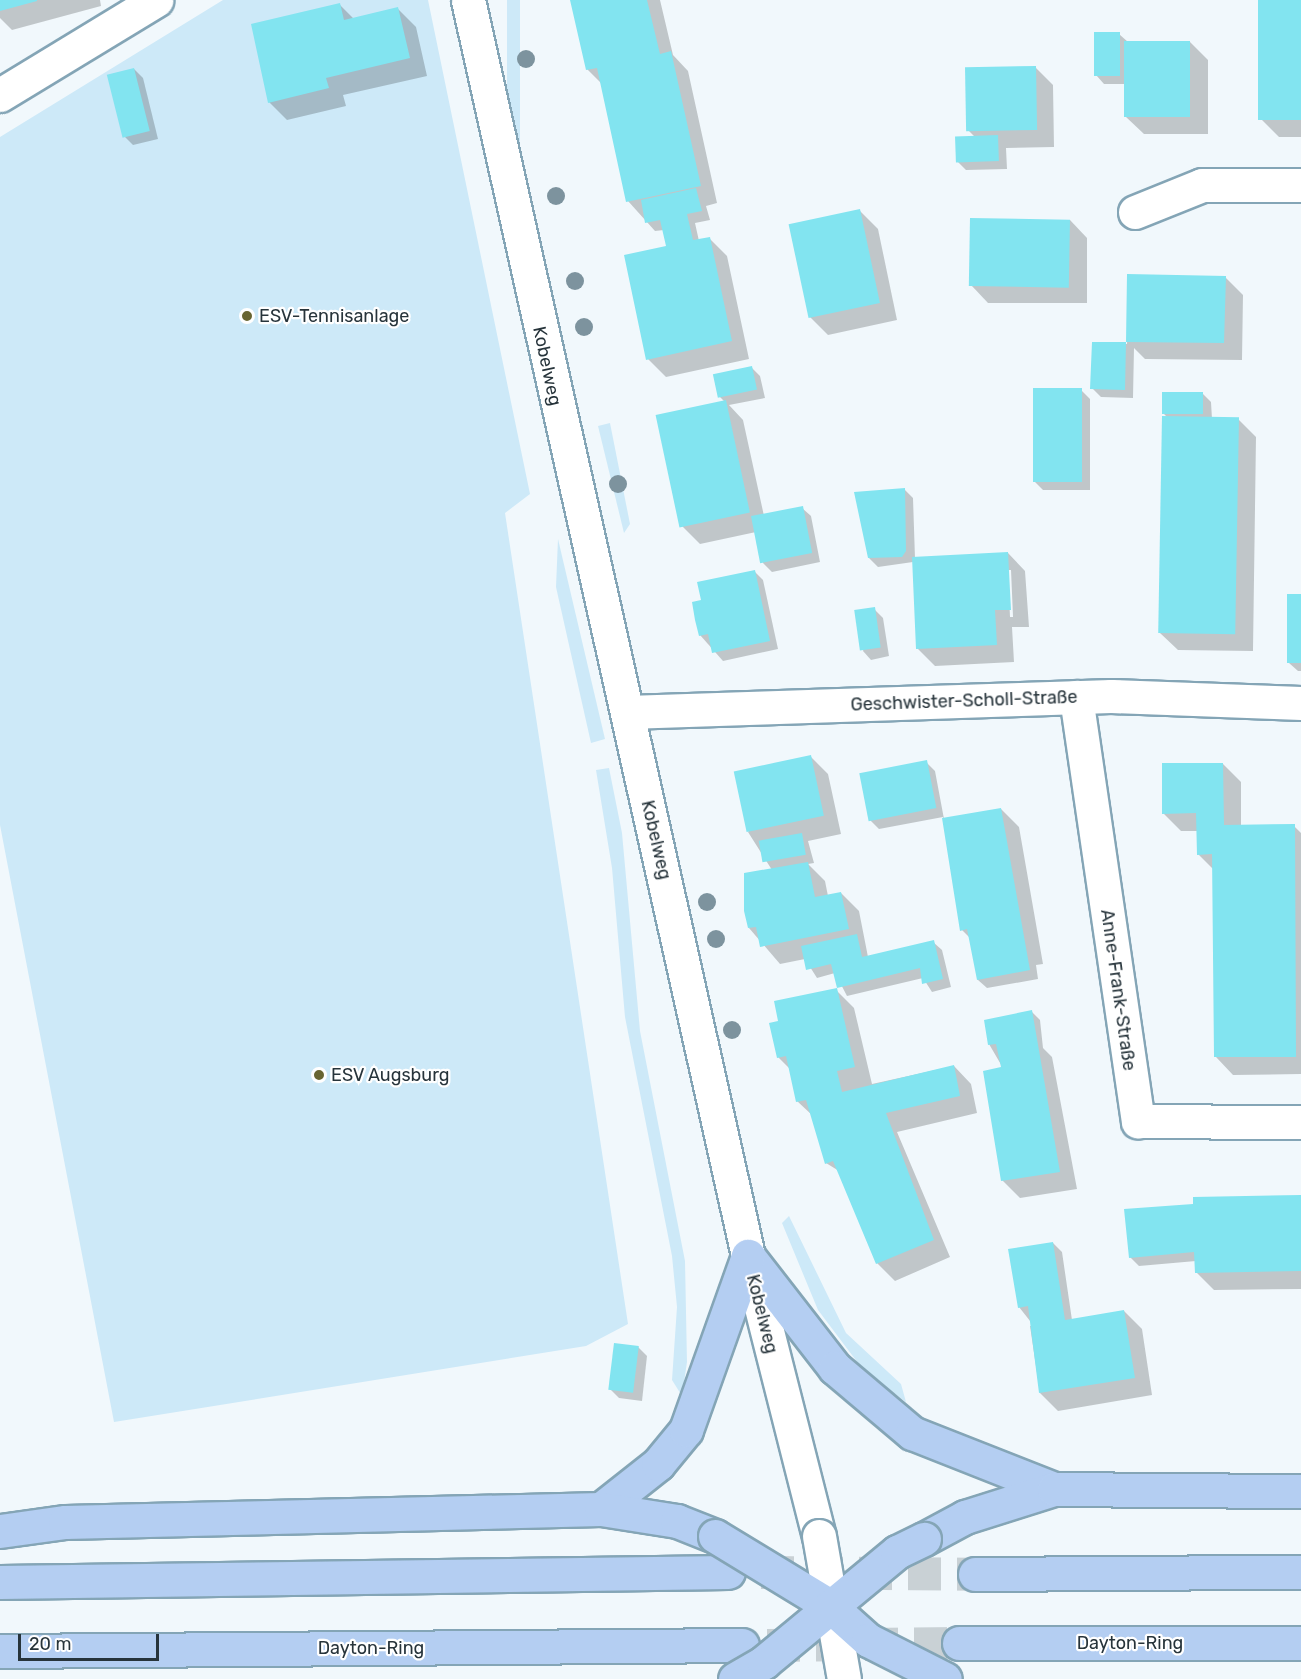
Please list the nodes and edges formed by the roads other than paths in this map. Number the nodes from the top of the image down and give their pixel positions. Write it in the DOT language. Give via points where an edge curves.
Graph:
graph roads {
  1 [pos="156,0"];
  2 [pos="468,0"];
  3 [pos="0,95"];
  4 [pos="1301,185"];
  5 [pos="1135,212"];
  6 [pos="1076,697"];
  7 [pos="1301,703"];
  8 [pos="627,712"];
  9 [pos="1301,1122"];
  10 [pos="748,1256"];
  11 [pos="1054,1489"];
  12 [pos="1301,1491"];
  13 [pos="601,1509"];
  14 [pos="0,1531"];
  15 [pos="728,1572"];
  16 [pos="1301,1572"];
  17 [pos="975,1574"];
  18 [pos="0,1582"];
  19 [pos="830,1606"];
  20 [pos="1301,1642"];
  21 [pos="959,1643"];
  22 [pos="742,1645"];
  23 [pos="0,1651"];
  24 [pos="735,1679"];
  25 [pos="844,1679"];
  26 [pos="945,1679"];
  1 -- 3 [label="street"];
  2 -- 8 [label="street, Kobelweg"];
  4 -- 5 [label="street" via="1202,184"];
  6 -- 7 [label="street, Geschwister-Scholl-Straße"];
  6 -- 8 [label="street, Geschwister-Scholl-Straße"];
  6 -- 9 [label="street, Anne-Frank-Straße" via="1138,1121"];
  8 -- 10 [label="street, Kobelweg"];
  10 -- 11 [label="highway" via="835,1368 912,1433"];
  10 -- 13 [label="highway" via="686,1430 658,1464"];
  10 -- 19 [label="street, Kobelweg, bridge" via="819,1536"];
  11 -- 12 [label="highway"];
  11 -- 19 [label="highway, bridge" via="965,1517 897,1552"];
  13 -- 14 [label="highway" via="64,1522"];
  13 -- 19 [label="highway, bridge" via="677,1521 715,1536"];
  15 -- 18 [label="highway"];
  16 -- 17 [label="highway"];
  19 -- 24 [label="highway, bridge" via="764,1662"];
  19 -- 25 [label="street, Kobelweg, bridge"];
  19 -- 26 [label="highway, bridge" via="868,1640"];
  20 -- 21 [label="highway, Dayton-Ring"];
  22 -- 23 [label="highway, Dayton-Ring"];
}
